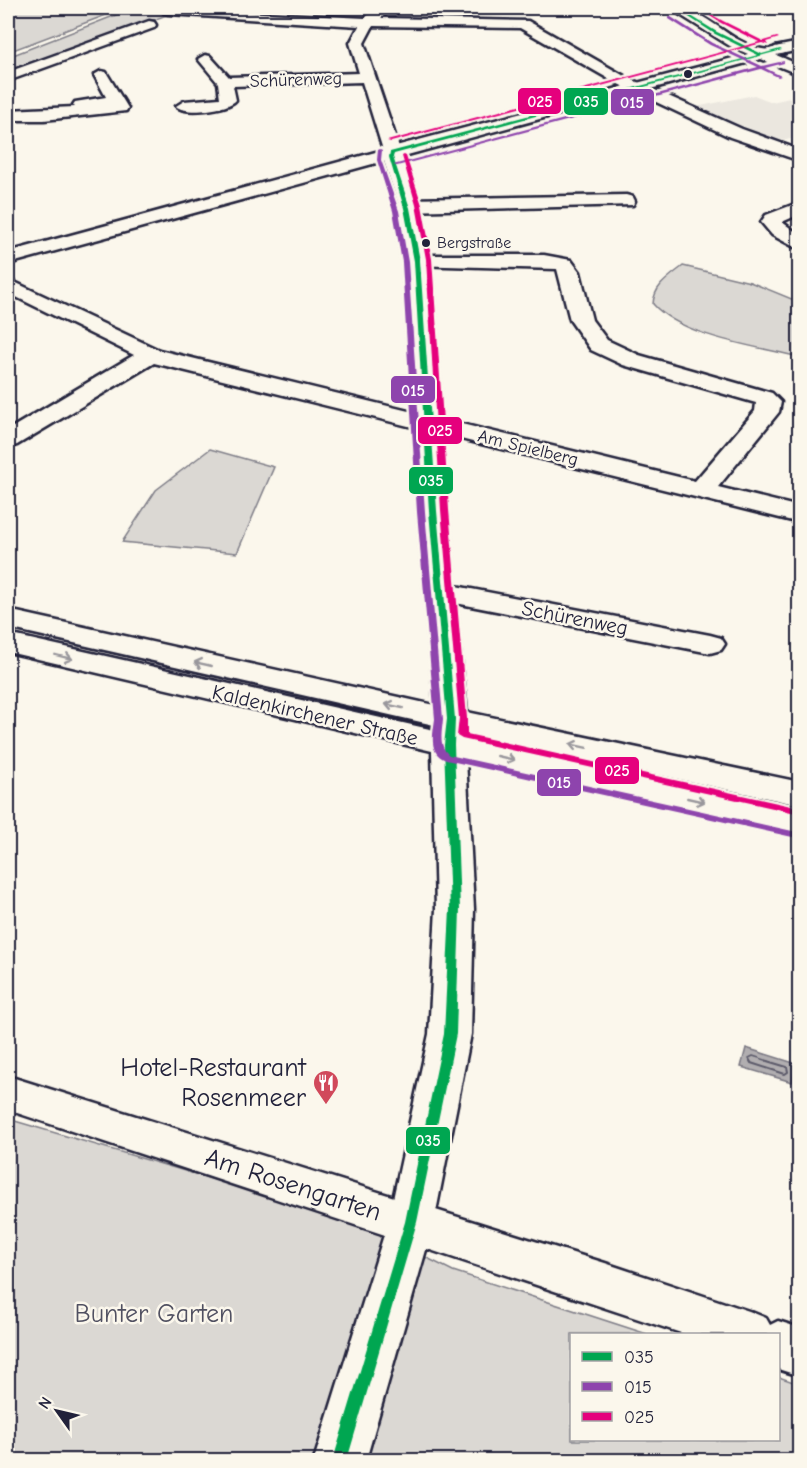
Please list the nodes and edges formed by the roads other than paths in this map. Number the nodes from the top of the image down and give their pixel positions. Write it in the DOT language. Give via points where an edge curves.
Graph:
graph roads {
  1 [pos="160,8"];
  2 [pos="384,8"];
  3 [pos="521,8"];
  4 [pos="676,8"];
  5 [pos="701,8"];
  6 [pos="514,22"];
  7 [pos="368,23"];
  8 [pos="149,25"];
  9 [pos="800,46"];
  10 [pos="780,50"];
  11 [pos="762,55"];
  12 [pos="206,59"];
  13 [pos="800,59"];
  14 [pos="800,71"];
  15 [pos="101,75"];
  16 [pos="8,77"];
  17 [pos="368,77"];
  18 [pos="225,82"];
  19 [pos="635,87"];
  20 [pos="118,104"];
  21 [pos="184,106"];
  22 [pos="8,115"];
  23 [pos="130,122"];
  24 [pos="392,153"];
  25 [pos="800,156"];
  26 [pos="626,201"];
  27 [pos="408,205"];
  28 [pos="800,207"];
  29 [pos="800,244"];
  30 [pos="8,258"];
  31 [pos="417,261"];
  32 [pos="8,285"];
  33 [pos="151,355"];
  34 [pos="427,423"];
  35 [pos="8,441"];
  36 [pos="701,491"];
  37 [pos="800,515"];
  38 [pos="440,592"];
  39 [pos="8,619"];
  40 [pos="8,643"];
  41 [pos="710,644"];
  42 [pos="450,732"];
  43 [pos="800,794"];
  44 [pos="800,824"];
  45 [pos="8,1093"];
  46 [pos="411,1222"];
  47 [pos="743,1333"];
  48 [pos="780,1346"];
  49 [pos="800,1352"];
  50 [pos="340,1461"];
  1 -- 7 [label="street" via="185,13"];
  2 -- 7 [label="street"];
  3 -- 6 [label="street" via="520,18"];
  4 -- 11 [label="street"];
  5 -- 10 [label="street"];
  6 -- 7 [label="street"];
  6 -- 19 [label="street" via="531,26"];
  7 -- 17 [label="street, Schürenweg" via="357,43"];
  8 -- 16 [label="street"];
  9 -- 10 [label="street"];
  10 -- 11 [label="street"];
  10 -- 13 [label="street"];
  11 -- 14 [label="street"];
  11 -- 19 [label="street"];
  12 -- 18 [label="street, Schürenweg"];
  15 -- 20 [label="street"];
  17 -- 18 [label="street, Schürenweg"];
  17 -- 24 [label="street, Schürenweg"];
  18 -- 21 [label="street, Schürenweg" via="228,100 223,103"];
  19 -- 24 [label="street"];
  19 -- 25 [label="street" via="736,133"];
  20 -- 22 [label="street" via="85,111"];
  20 -- 23 [label="street"];
  24 -- 27 [label="street, Schürenweg"];
  24 -- 30 [label="street"];
  26 -- 27 [label="street"];
  27 -- 31 [label="street, Schürenweg"];
  28 -- 29 [label="street" via="771,222"];
  31 -- 34 [label="street, Schürenweg"];
  31 -- 36 [label="street" via="564,264 570,272 582,320 599,345 631,360 769,402 767,412"];
  32 -- 33 [label="street, Am Spielberg"];
  33 -- 34 [label="street, Am Spielberg"];
  33 -- 35 [label="street"];
  34 -- 36 [label="street, Am Spielberg"];
  34 -- 38 [label="street, Schürenweg"];
  36 -- 37 [label="street, Am Spielberg"];
  38 -- 41 [label="street, Schürenweg"];
  38 -- 42 [label="street, Schürenweg"];
  42 -- 39 [label="street, Kaldenkirchener Straße, one-way"];
  40 -- 42 [label="street, Kaldenkirchener Straße, one-way"];
  43 -- 42 [label="street, Kaldenkirchener Straße, one-way"];
  42 -- 44 [label="street, Kaldenkirchener Straße, one-way"];
  42 -- 46 [label="street, Schürenweg" via="455,909 450,1034"];
  45 -- 46 [label="street, Am Rosengarten"];
  46 -- 47 [label="street, Am Rosengarten"];
  46 -- 50 [label="street, Schürenweg"];
  48 -- 49 [label="street"];
}
